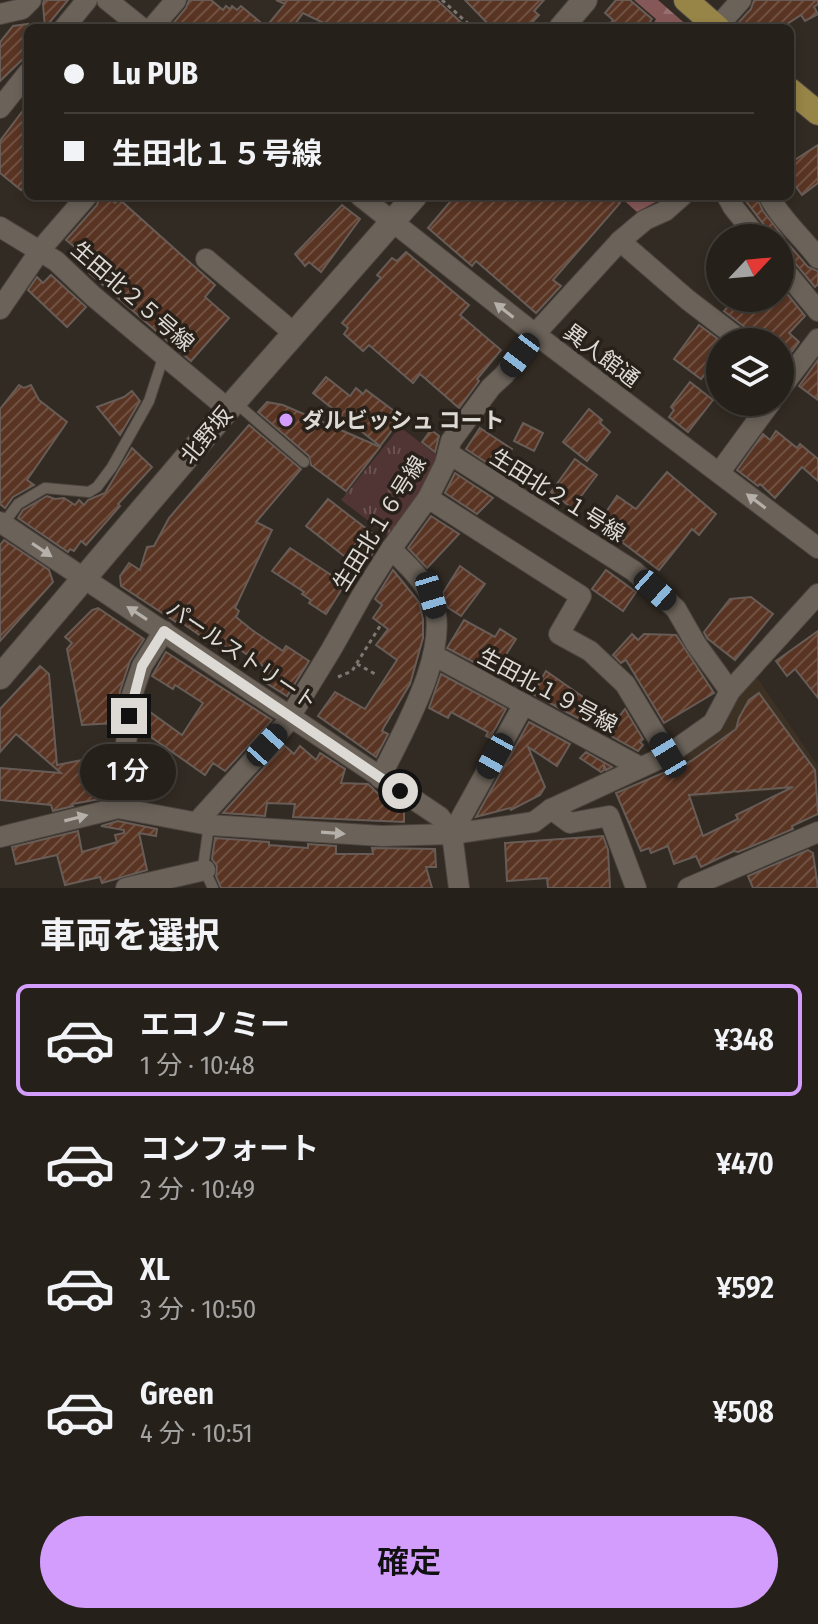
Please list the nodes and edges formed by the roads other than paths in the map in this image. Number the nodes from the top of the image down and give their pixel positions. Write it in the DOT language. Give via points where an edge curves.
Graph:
graph roads {
  1 [pos="31,0"];
  2 [pos="87,0"];
  3 [pos="107,0"];
  4 [pos="176,0"];
  5 [pos="585,0"];
  6 [pos="686,0"];
  7 [pos="741,0"];
  8 [pos="0,14"];
  9 [pos="67,24"];
  10 [pos="137,24"];
  11 [pos="155,24"];
  12 [pos="564,24"];
  13 [pos="713,24"];
  14 [pos="721,24"];
  15 [pos="24,78"];
  16 [pos="794,93"];
  17 [pos="0,108"];
  18 [pos="818,113"];
  19 [pos="84,200"];
  20 [pos="365,200"];
  21 [pos="412,200"];
  22 [pos="677,200"];
  23 [pos="729,200"];
  24 [pos="771,200"];
  25 [pos="393,222"];
  26 [pos="747,224"];
  27 [pos="0,227"];
  28 [pos="620,241"];
  29 [pos="41,249"];
  30 [pos="818,258"];
  31 [pos="206,259"];
  32 [pos="794,280"];
  33 [pos="815,302"];
  34 [pos="0,309"];
  35 [pos="725,328"];
  36 [pos="295,334"];
  37 [pos="535,334"];
  38 [pos="818,339"];
  39 [pos="164,355"];
  40 [pos="794,366"];
  41 [pos="231,405"];
  42 [pos="761,416"];
  43 [pos="448,453"];
  44 [pos="304,462"];
  45 [pos="719,473"];
  46 [pos="428,498"];
  47 [pos="1,525"];
  48 [pos="818,548"];
  49 [pos="391,549"];
  50 [pos="85,579"];
  51 [pos="818,594"];
  52 [pos="164,631"];
  53 [pos="433,655"];
  54 [pos="0,677"];
  55 [pos="730,691"];
  56 [pos="524,704"];
  57 [pos="290,716"];
  58 [pos="668,755"];
  59 [pos="640,767"];
  60 [pos="380,778"];
  61 [pos="118,808"];
  62 [pos="551,809"];
  63 [pos="203,824"];
  64 [pos="818,832"];
  65 [pos="452,834"];
  66 [pos="0,837"];
  67 [pos="209,879"];
  68 [pos="126,888"];
  69 [pos="459,888"];
  70 [pos="636,888"];
  71 [pos="688,888"];
  1 -- 8 [label="street" via="22,9"];
  2 -- 9 [label="street"];
  3 -- 10 [label="street"];
  4 -- 11 [label="street"];
  5 -- 12 [label="street"];
  6 -- 13 [label="main road"];
  7 -- 14 [label="street"];
  15 -- 17 [label="street"];
  16 -- 18 [label="main road"];
  19 -- 29 [label="street"];
  20 -- 25 [label="street, 異人館通"];
  21 -- 25 [label="street, 北野坂"];
  22 -- 28 [label="street, 生田北１６号線"];
  23 -- 26 [label="street"];
  24 -- 30 [label="street"];
  25 -- 36 [label="street, 北野坂"];
  37 -- 25 [label="street, 異人館通, one-way"];
  27 -- 29 [label="street, 生田北２５号線"];
  28 -- 35 [label="street"];
  28 -- 37 [label="street, 生田北１６号線"];
  29 -- 34 [label="street"];
  29 -- 39 [label="street, 生田北２５号線"];
  31 -- 36 [label="street"];
  32 -- 33 [label="street"];
  36 -- 41 [label="street, 北野坂"];
  37 -- 43 [label="street, 生田北１６号線" via="451,441"];
  37 -- 45 [label="street, 異人館通"];
  38 -- 40 [label="street"];
  39 -- 41 [label="street, 生田北２５号線"];
  39 -- 47 [label="lane" via="149,401 97,487 89,492 45,488 18,504"];
  41 -- 44 [label="lane"];
  41 -- 50 [label="street, 北野坂"];
  42 -- 45 [label="street"];
  43 -- 46 [label="street, 生田北１６号線"];
  43 -- 55 [label="street, 生田北２１号線" via="634,571 676,609"];
  48 -- 45 [label="street, 異人館通, one-way"];
  46 -- 49 [label="street, 生田北１６号線"];
  46 -- 58 [label="street" via="581,596 559,634 590,651 625,684"];
  47 -- 50 [label="street, パールストリート, one-way"];
  49 -- 53 [label="street" via="431,595 437,629"];
  49 -- 57 [label="street, 生田北１６号線"];
  52 -- 50 [label="street, パールストリート, one-way"];
  50 -- 54 [label="street, 北野坂"];
  51 -- 55 [label="street"];
  52 -- 57 [label="street, パールストリート"];
  52 -- 61 [label="street" via="142,666 132,695"];
  53 -- 56 [label="street, 生田北１９号線"];
  53 -- 60 [label="street"];
  55 -- 58 [label="street" via="713,723"];
  56 -- 59 [label="street, 生田北１９号線"];
  56 -- 65 [label="street"];
  57 -- 60 [label="street, パールストリート"];
  57 -- 63 [label="street, 生田北１６号線"];
  58 -- 59 [label="street"];
  59 -- 62 [label="street"];
  60 -- 65 [label="street, パールストリート" via="440,817"];
  61 -- 63 [label="street"];
  66 -- 61 [label="street, one-way"];
  62 -- 65 [label="street" via="534,822"];
  62 -- 70 [label="street" via="570,823 609,816"];
  63 -- 65 [label="street, one-way" via="382,836"];
  63 -- 67 [label="lane"];
  64 -- 71 [label="street"];
  65 -- 69 [label="street"];
  67 -- 68 [label="street"];
}
